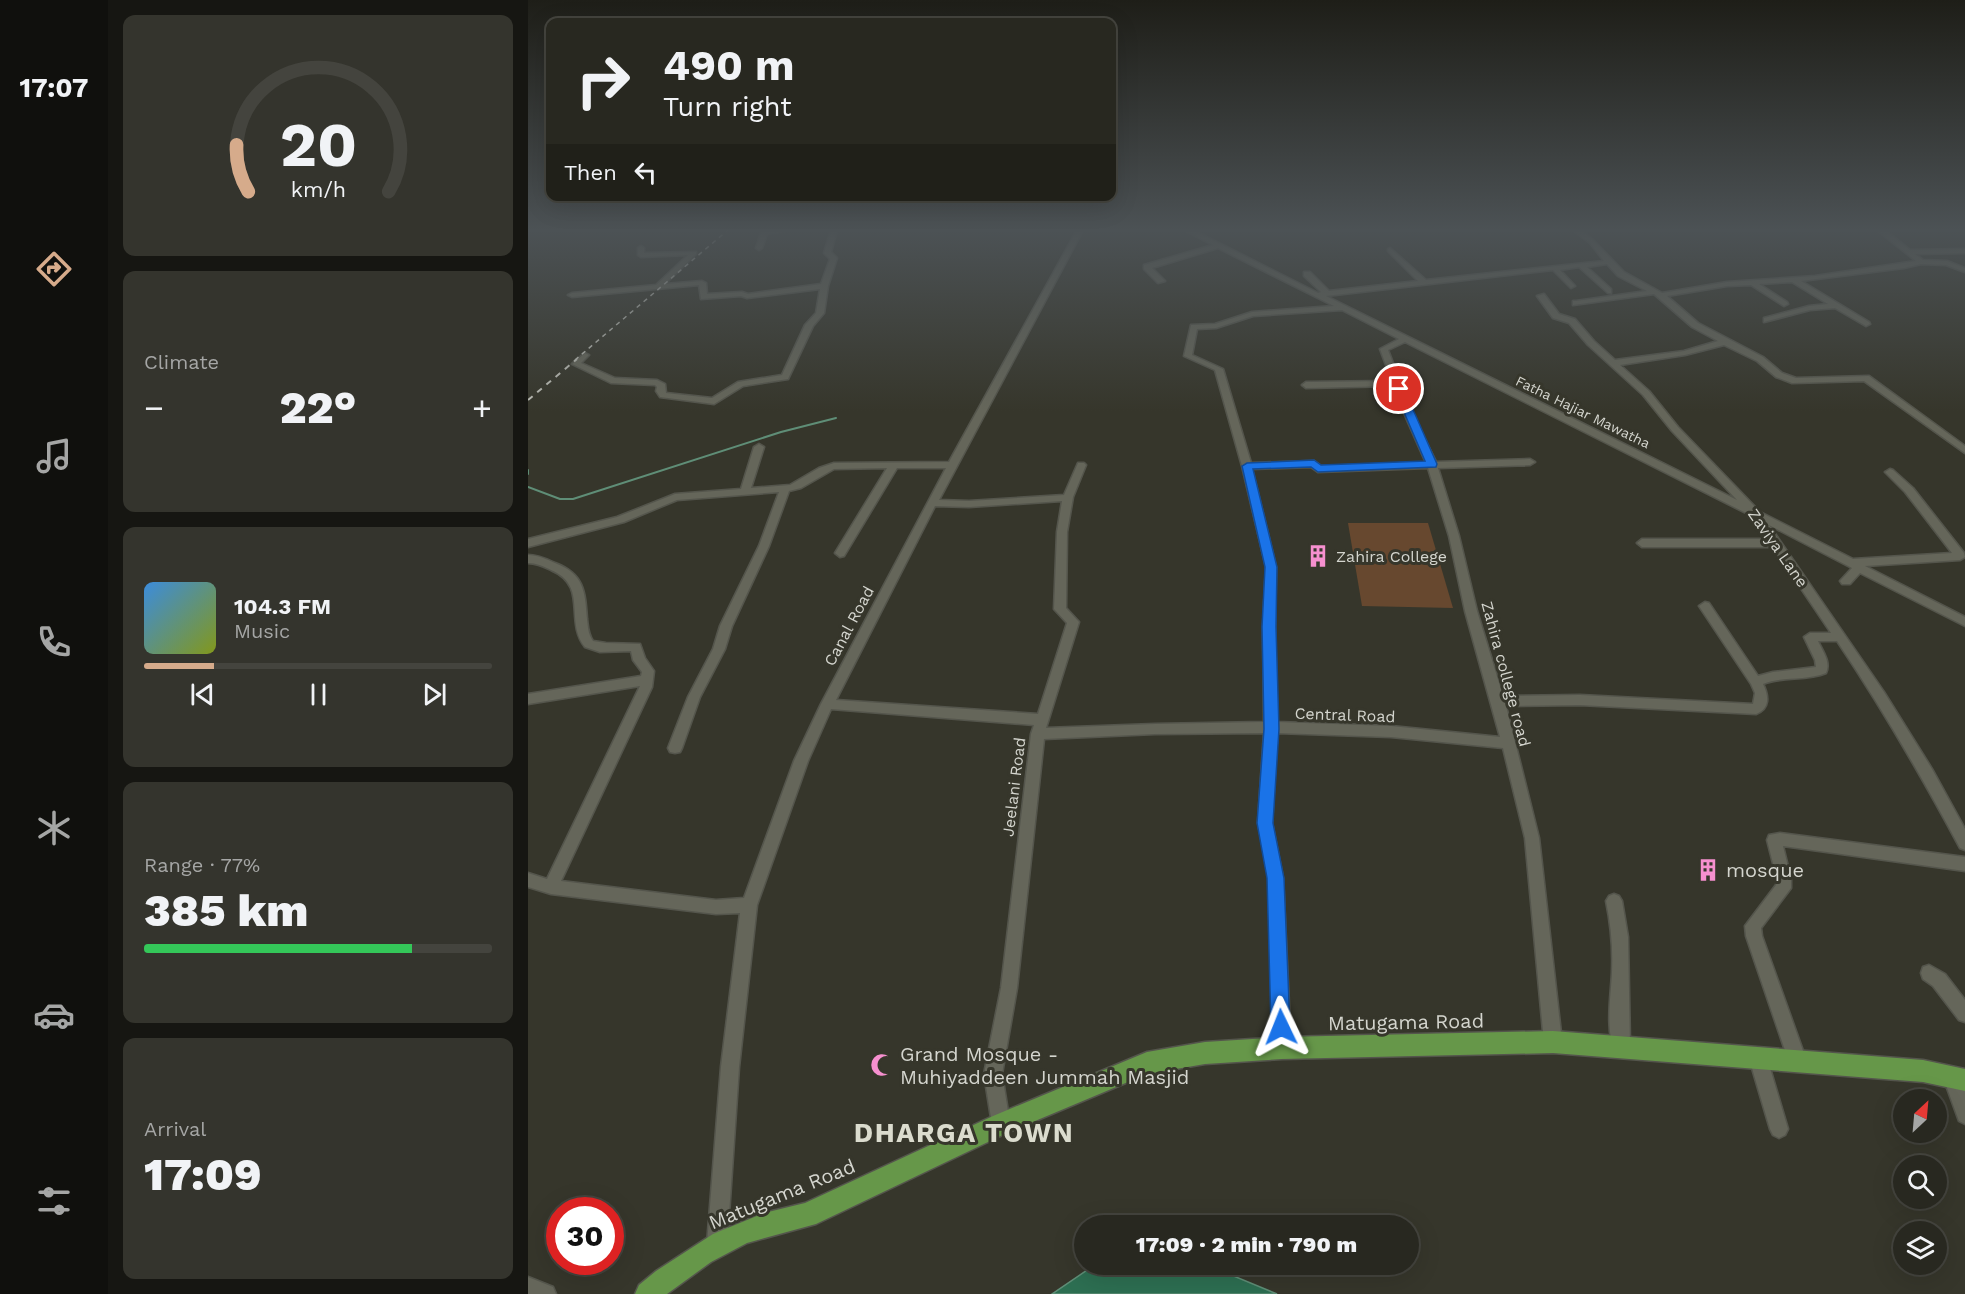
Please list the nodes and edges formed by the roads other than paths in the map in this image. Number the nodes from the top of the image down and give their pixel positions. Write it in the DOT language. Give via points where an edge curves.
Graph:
graph roads {
  1 [pos="628,290"];
  2 [pos="704,290"];
  3 [pos="790,290"];
  4 [pos="823,290"];
  5 [pos="1047,290"];
  6 [pos="1313,290"];
  7 [pos="1318,290"];
  8 [pos="1359,290"];
  9 [pos="1649,290"];
  10 [pos="1682,290"];
  11 [pos="1764,290"];
  12 [pos="1810,290"];
  13 [pos="1321,294"];
  14 [pos="1657,294"];
  15 [pos="572,295"];
  16 [pos="1541,296"];
  17 [pos="1575,303"];
  18 [pos="1784,304"];
  19 [pos="1834,306"];
  20 [pos="1342,308"];
  21 [pos="1767,320"];
  22 [pos="1866,324"];
  23 [pos="1404,339"];
  24 [pos="1725,342"];
  25 [pos="585,355"];
  26 [pos="1613,363"];
  27 [pos="1396,383"];
  28 [pos="1306,385"];
  29 [pos="759,447"];
  30 [pos="1965,450"];
  31 [pos="1530,462"];
  32 [pos="1432,464"];
  33 [pos="953,465"];
  34 [pos="1081,465"];
  35 [pos="1247,466"];
  36 [pos="893,467"];
  37 [pos="1890,472"];
  38 [pos="784,489"];
  39 [pos="745,493"];
  40 [pos="1067,498"];
  41 [pos="932,503"];
  42 [pos="1756,514"];
  43 [pos="528,543"];
  44 [pos="1642,543"];
  45 [pos="1774,543"];
  46 [pos="840,553"];
  47 [pos="528,559"];
  48 [pos="1857,564"];
  49 [pos="1846,581"];
  50 [pos="1705,606"];
  51 [pos="1965,622"];
  52 [pos="1841,637"];
  53 [pos="648,680"];
  54 [pos="1756,682"];
  55 [pos="528,699"];
  56 [pos="1498,701"];
  57 [pos="827,704"];
  58 [pos="1043,720"];
  59 [pos="1271,729"];
  60 [pos="1038,734"];
  61 [pos="1508,743"];
  62 [pos="675,748"];
  63 [pos="1965,843"];
  64 [pos="1965,864"];
  65 [pos="528,880"];
  66 [pos="551,887"];
  67 [pos="1614,901"];
  68 [pos="749,904"];
  69 [pos="1929,973"];
  70 [pos="1965,1014"];
  71 [pos="1553,1042"];
  72 [pos="1621,1046"];
  73 [pos="1281,1048"];
  74 [pos="1758,1059"];
  75 [pos="1798,1062"];
  76 [pos="1959,1078"];
  77 [pos="1965,1115"];
  78 [pos="1000,1124"];
  79 [pos="1779,1130"];
  80 [pos="717,1244"];
  81 [pos="528,1287"];
  82 [pos="546,1294"];
  83 [pos="648,1294"];
  1 -- 15 [label="street"];
  2 -- 3 [label="street" via="705,297"];
  4 -- 25 [label="street" via="820,313 809,325 785,377 741,384 714,401 663,395 662,386 657,383 614,381 576,364"];
  5 -- 33 [label="street, Canal Road"];
  6 -- 13 [label="street, Fatha Hajiar Mawatha"];
  7 -- 13 [label="street"];
  8 -- 13 [label="street"];
  9 -- 14 [label="street"];
  10 -- 14 [label="street"];
  11 -- 18 [label="street"];
  12 -- 19 [label="street"];
  13 -- 20 [label="street, Fatha Hajiar Mawatha"];
  14 -- 17 [label="street"];
  14 -- 24 [label="street" via="1695,325"];
  16 -- 26 [label="street, Zaviya Lane" via="1556,316 1572,321"];
  19 -- 21 [label="street" via="1809,308"];
  19 -- 22 [label="street"];
  20 -- 23 [label="street, Fatha Hajiar Mawatha"];
  20 -- 35 [label="street" via="1252,314 1216,326 1194,327 1188,356 1219,369"];
  23 -- 27 [label="street, Zahira college road" via="1384,349"];
  23 -- 42 [label="street, Fatha Hajiar Mawatha"];
  24 -- 26 [label="street"];
  24 -- 30 [label="street" via="1760,359 1787,379 1872,381"];
  26 -- 42 [label="street, Zaviya Lane" via="1646,393"];
  27 -- 28 [label="street"];
  27 -- 32 [label="street, Zahira college road"];
  29 -- 39 [label="street"];
  31 -- 32 [label="street"];
  32 -- 35 [label="street" via="1318,469 1314,464"];
  32 -- 56 [label="street, Zahira college road"];
  33 -- 36 [label="street"];
  33 -- 41 [label="street, Canal Road"];
  34 -- 40 [label="street, Jeelani Road"];
  35 -- 59 [label="street" via="1271,567"];
  36 -- 38 [label="street" via="827,468 803,485"];
  36 -- 46 [label="street"];
  37 -- 48 [label="street" via="1909,490 1960,556"];
  38 -- 39 [label="street"];
  38 -- 62 [label="street" via="764,546 694,697"];
  39 -- 43 [label="street" via="675,497 620,520"];
  40 -- 41 [label="street"];
  40 -- 58 [label="street, Jeelani Road" via="1060,609 1073,622"];
  41 -- 57 [label="street, Canal Road"];
  42 -- 45 [label="street, Zaviya Lane"];
  42 -- 48 [label="street, Fatha Hajiar Mawatha"];
  44 -- 45 [label="street"];
  45 -- 52 [label="street, Zaviya Lane"];
  47 -- 53 [label="street" via="571,576 579,587 583,637 589,644 603,647 636,647 639,660 648,671"];
  48 -- 49 [label="street"];
  48 -- 51 [label="street, Fatha Hajiar Mawatha"];
  50 -- 54 [label="street"];
  52 -- 54 [label="street" via="1810,637 1822,670 1814,674 1772,676"];
  52 -- 63 [label="street, Zaviya Lane" via="1927,773"];
  53 -- 55 [label="street"];
  53 -- 66 [label="street"];
  54 -- 56 [label="street" via="1761,704 1756,709 1580,700"];
  56 -- 61 [label="street, Zahira college road"];
  57 -- 58 [label="street"];
  57 -- 68 [label="street, Canal Road" via="801,761"];
  58 -- 60 [label="street, Jeelani Road"];
  59 -- 60 [label="street, Central Road" via="1157,728"];
  59 -- 61 [label="street, Central Road" via="1441,734"];
  59 -- 73 [label="street" via="1265,823 1276,878"];
  60 -- 78 [label="street, Jeelani Road" via="1009,988 993,1074"];
  61 -- 71 [label="street, Zahira college road" via="1532,838"];
  64 -- 75 [label="street" via="1774,840 1783,888 1753,926 1754,936"];
  65 -- 66 [label="street"];
  66 -- 68 [label="street" via="716,907"];
  67 -- 72 [label="street" via="1619,919"];
  68 -- 80 [label="street, Canal Road" via="730,1067"];
  69 -- 70 [label="street"];
  71 -- 72 [label="main road, Matugama Road"];
  71 -- 73 [label="main road, Matugama Road"];
  72 -- 74 [label="main road, Matugama Road"];
  73 -- 78 [label="main road, Matugama Road" via="1205,1053 1146,1063"];
  74 -- 75 [label="main road, Matugama Road"];
  74 -- 79 [label="street"];
  75 -- 76 [label="main road, Matugama Road" via="1923,1071"];
  76 -- 77 [label="street"];
  78 -- 80 [label="main road, Matugama Road" via="807,1215 787,1218"];
  80 -- 83 [label="main road, Matugama Road"];
  81 -- 82 [label="street"];
}
